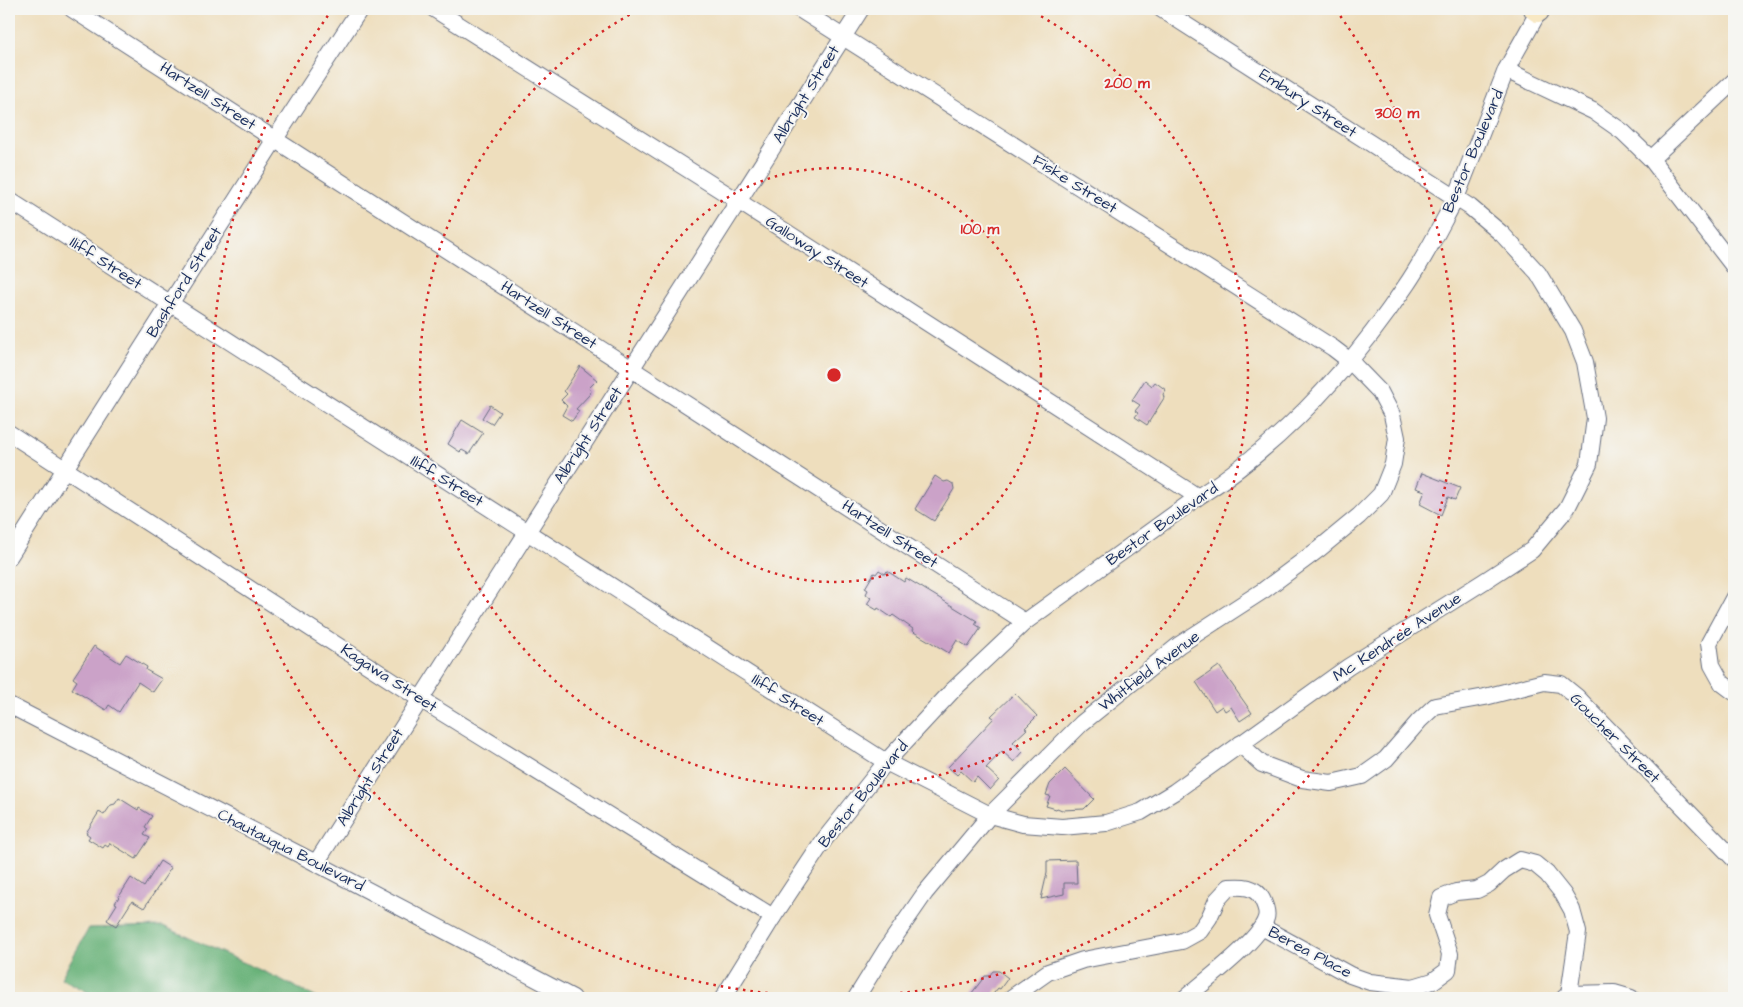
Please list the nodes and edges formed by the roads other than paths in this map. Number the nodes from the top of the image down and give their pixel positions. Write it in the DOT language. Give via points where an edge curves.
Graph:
graph roads {
  1 [pos="72,9"];
  2 [pos="360,9"];
  3 [pos="434,9"];
  4 [pos="799,9"];
  5 [pos="860,9"];
  6 [pos="1161,9"];
  7 [pos="1538,10"];
  8 [pos="842,37"];
  9 [pos="1506,70"];
  10 [pos="1734,81"];
  11 [pos="275,139"];
  12 [pos="1651,159"];
  13 [pos="1456,198"];
  14 [pos="9,200"];
  15 [pos="738,201"];
  16 [pos="1734,267"];
  17 [pos="170,304"];
  18 [pos="1350,361"];
  19 [pos="632,367"];
  20 [pos="9,434"];
  21 [pos="65,470"];
  22 [pos="1198,497"];
  23 [pos="526,531"];
  24 [pos="9,557"];
  25 [pos="1734,597"];
  26 [pos="1025,622"];
  27 [pos="1734,692"];
  28 [pos="420,699"];
  29 [pos="9,705"];
  30 [pos="1240,744"];
  31 [pos="886,762"];
  32 [pos="990,815"];
  33 [pos="1734,859"];
  34 [pos="316,863"];
  35 [pos="773,918"];
  36 [pos="1262,927"];
  37 [pos="1567,996"];
  38 [pos="573,998"];
  39 [pos="723,998"];
  40 [pos="856,998"];
  41 [pos="1011,998"];
  42 [pos="1185,998"];
  43 [pos="1631,998"];
  1 -- 11 [label="street, Hartzell Street"];
  2 -- 11 [label="street, Bashford Street"];
  3 -- 15 [label="street, Galloway Street"];
  4 -- 8 [label="street, Fiske Street"];
  5 -- 8 [label="street, Albright Street"];
  6 -- 13 [label="street, Embury Street"];
  7 -- 9 [label="street, Bestor Boulevard"];
  8 -- 15 [label="street, Albright Street"];
  8 -- 18 [label="street, Fiske Street"];
  9 -- 12 [label="street" via="1592,111 1623,132"];
  9 -- 13 [label="street, Bestor Boulevard"];
  10 -- 12 [label="street"];
  11 -- 17 [label="street, Bashford Street"];
  11 -- 19 [label="street, Hartzell Street"];
  12 -- 16 [label="street"];
  13 -- 18 [label="street, Bestor Boulevard" via="1406,286"];
  13 -- 30 [label="street, Mc Kendree Avenue" via="1502,234 1538,273 1573,331 1585,362 1595,418 1589,464 1568,508 1532,550 1348,667"];
  14 -- 17 [label="street, Iliff Street"];
  15 -- 19 [label="street, Albright Street"];
  15 -- 22 [label="street, Galloway Street"];
  17 -- 21 [label="street, Bashford Street"];
  17 -- 23 [label="street, Iliff Street"];
  18 -- 22 [label="street, Bestor Boulevard" via="1310,407 1268,447"];
  18 -- 32 [label="street, Whitfield Avenue" via="1380,392 1392,416 1397,438 1393,464 1381,494 1319,549 1264,590 1179,645 1082,723"];
  19 -- 23 [label="street, Albright Street"];
  19 -- 26 [label="street, Hartzell Street"];
  20 -- 21 [label="street, Kagawa Street"];
  21 -- 24 [label="street, Bashford Street"];
  21 -- 28 [label="street, Kagawa Street"];
  22 -- 26 [label="street, Bestor Boulevard"];
  23 -- 28 [label="street, Albright Street"];
  23 -- 31 [label="street, Iliff Street"];
  25 -- 27 [label="street" via="1709,643 1712,665 1722,684"];
  26 -- 31 [label="street, Bestor Boulevard" via="953,690"];
  28 -- 34 [label="street, Albright Street"];
  28 -- 35 [label="street, Kagawa Street"];
  29 -- 34 [label="street, Chautauqua Boulevard"];
  30 -- 32 [label="street, Mc Kendree Avenue" via="1174,792 1140,812 1106,823 1062,828 1023,824"];
  30 -- 33 [label="street, Goucher Street" via="1262,764 1302,779 1331,783 1362,776 1386,759 1436,706 1544,682 1561,684"];
  31 -- 32 [label="street, Mc Kendree Avenue"];
  31 -- 35 [label="street, Bestor Boulevard" via="824,840"];
  32 -- 40 [label="street, Whitfield Avenue" via="925,893"];
  34 -- 38 [label="street, Chautauqua Boulevard"];
  35 -- 39 [label="street, Bestor Boulevard"];
  36 -- 37 [label="street, Berea Place" via="1350,975 1370,982 1413,987 1433,981 1448,970 1450,954 1437,914 1441,898 1456,892 1477,890 1520,860 1535,864 1547,874 1572,910 1578,932"];
  36 -- 41 [label="street" via="1267,916 1259,893 1246,886 1229,887 1217,900 1200,931 1182,941 1083,960 1048,972"];
  36 -- 42 [label="street" via="1238,953"];
  37 -- 43 [label="street" via="1614,994"];
}
